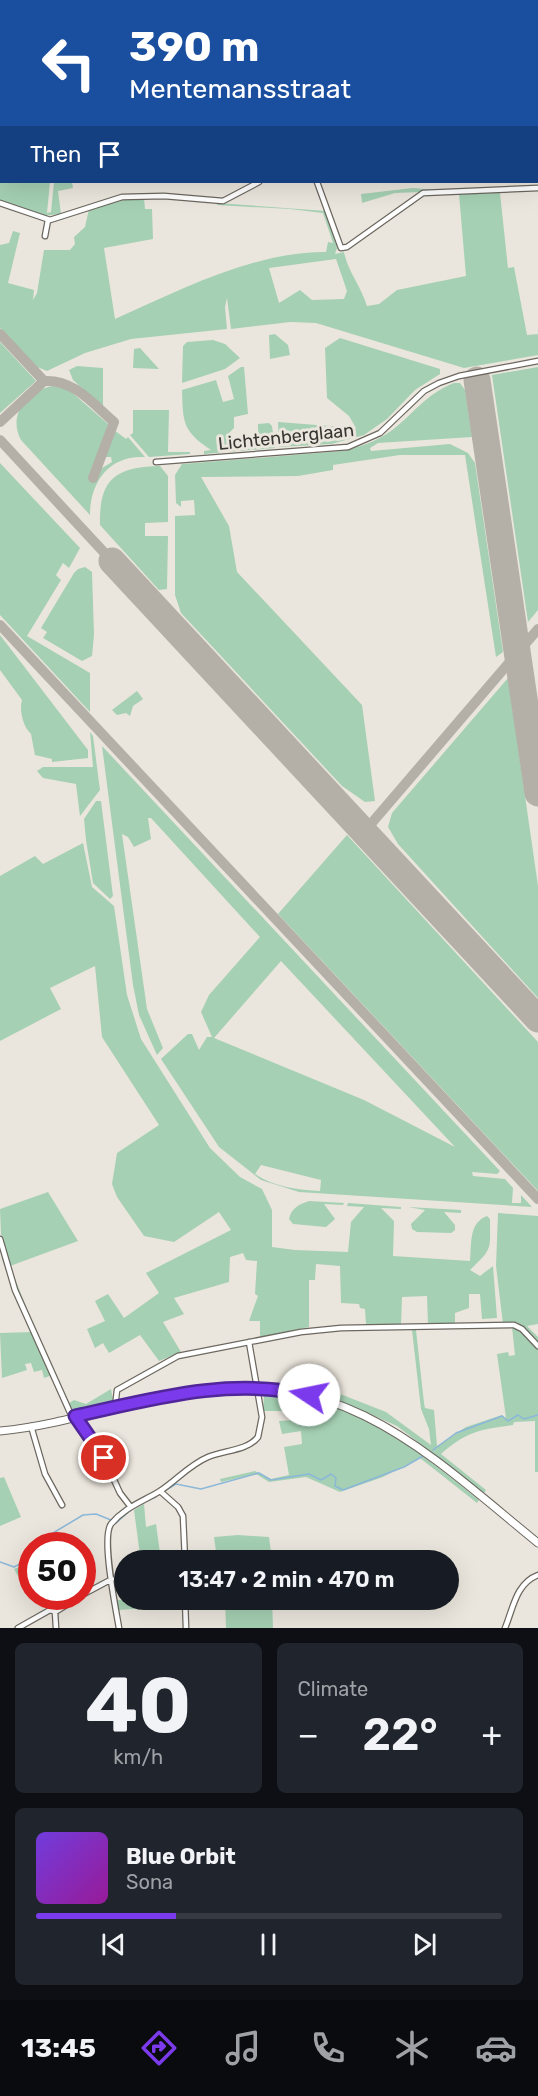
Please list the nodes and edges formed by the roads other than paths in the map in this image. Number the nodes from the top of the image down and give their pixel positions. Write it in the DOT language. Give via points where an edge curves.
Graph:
graph roads {
  1 [pos="257,183"];
  2 [pos="317,183"];
  3 [pos="538,188"];
  4 [pos="0,203"];
  5 [pos="48,220"];
  6 [pos="45,236"];
  7 [pos="538,361"];
  8 [pos="156,462"];
  9 [pos="0,1239"];
  10 [pos="249,1342"];
  11 [pos="538,1346"];
  12 [pos="256,1387"];
  13 [pos="115,1407"];
  14 [pos="74,1417"];
  15 [pos="31,1426"];
  16 [pos="0,1431"];
  17 [pos="160,1491"];
  18 [pos="62,1504"];
  19 [pos="130,1506"];
  20 [pos="538,1543"];
  21 [pos="185,1550"];
  22 [pos="538,1575"];
  23 [pos="112,1579"];
  24 [pos="96,1588"];
  25 [pos="58,1610"];
  26 [pos="185,1610"];
  27 [pos="55,1612"];
  28 [pos="18,1628"];
  29 [pos="56,1628"];
  30 [pos="119,1628"];
  31 [pos="186,1628"];
  32 [pos="505,1628"];
  1 -- 5 [label="street" via="223,201 122,197"];
  2 -- 3 [label="street" via="341,248 423,193"];
  4 -- 5 [label="street"];
  5 -- 6 [label="street"];
  7 -- 8 [label="street, Lichtenberglaan" via="439,383 380,433 348,447"];
  9 -- 14 [label="street" via="15,1290"];
  10 -- 11 [label="street" via="325,1328 517,1325"];
  10 -- 12 [label="street"];
  10 -- 13 [label="street" via="171,1360 117,1390"];
  12 -- 13 [label="main road" via="203,1389"];
  12 -- 17 [label="street" via="263,1425 255,1441 196,1462"];
  12 -- 20 [label="main road" via="321,1398 387,1425 428,1453"];
  13 -- 14 [label="main road"];
  14 -- 15 [label="main road"];
  14 -- 19 [label="street" via="104,1458"];
  15 -- 16 [label="main road"];
  15 -- 18 [label="street" via="45,1474"];
  17 -- 19 [label="street"];
  17 -- 21 [label="street" via="183,1516"];
  19 -- 23 [label="street" via="108,1530"];
  22 -- 32 [label="street" via="522,1587"];
  23 -- 24 [label="street"];
  23 -- 30 [label="street"];
  25 -- 27 [label="street"];
  26 -- 31 [label="street"];
  27 -- 28 [label="street" via="50,1610"];
  27 -- 29 [label="street"];
}
